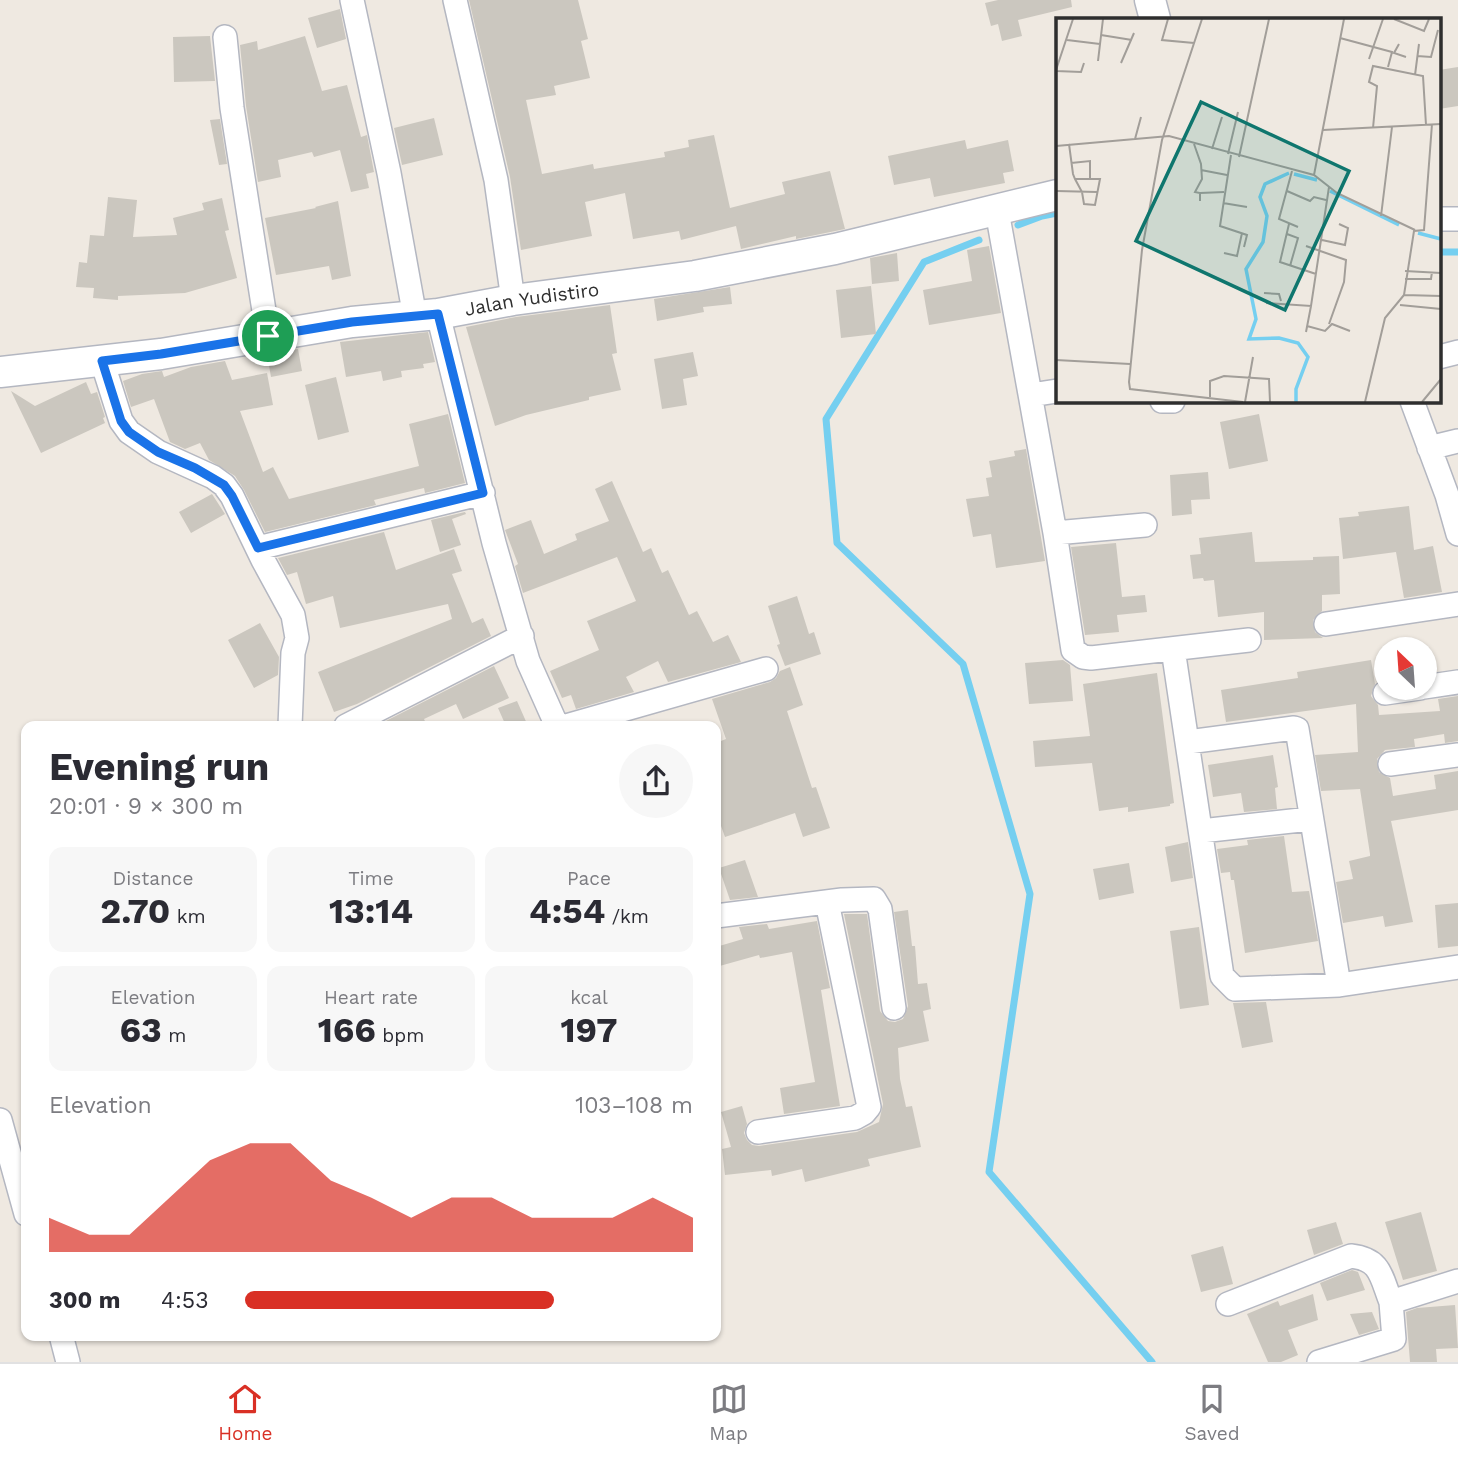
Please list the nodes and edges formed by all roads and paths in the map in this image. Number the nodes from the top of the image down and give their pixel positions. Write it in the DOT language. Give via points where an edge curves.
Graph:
graph roads {
  1 [pos="352,0"];
  2 [pos="455,0"];
  3 [pos="1150,0"];
  4 [pos="1155,18"];
  5 [pos="225,37"];
  6 [pos="1056,195"];
  7 [pos="997,211"];
  8 [pos="1440,219"];
  9 [pos="1458,219"];
  10 [pos="513,300"];
  11 [pos="426,315"];
  12 [pos="268,336"];
  13 [pos="1458,352"];
  14 [pos="1440,356"];
  15 [pos="102,361"];
  16 [pos="0,372"];
  17 [pos="1056,391"];
  18 [pos="1031,395"];
  19 [pos="1412,402"];
  20 [pos="1458,441"];
  21 [pos="1429,448"];
  22 [pos="483,493"];
  23 [pos="1145,525"];
  24 [pos="1055,533"];
  25 [pos="1458,534"];
  26 [pos="258,548"];
  27 [pos="1458,604"];
  28 [pos="1326,624"];
  29 [pos="522,636"];
  30 [pos="1249,640"];
  31 [pos="1173,649"];
  32 [pos="766,669"];
  33 [pos="1458,682"];
  34 [pos="1437,685"];
  35 [pos="290,721"];
  36 [pos="356,721"];
  37 [pos="555,721"];
  38 [pos="584,721"];
  39 [pos="1188,742"];
  40 [pos="1458,755"];
  41 [pos="1390,764"];
  42 [pos="1310,818"];
  43 [pos="1201,831"];
  44 [pos="827,902"];
  45 [pos="721,915"];
  46 [pos="1458,967"];
  47 [pos="1339,985"];
  48 [pos="894,1008"];
  49 [pos="0,1120"];
  50 [pos="758,1132"];
  51 [pos="21,1196"];
  52 [pos="1458,1280"];
  53 [pos="1391,1303"];
  54 [pos="1228,1304"];
  55 [pos="63,1341"];
  56 [pos="1394,1351"];
  57 [pos="68,1362"];
  58 [pos="1319,1362"];
  1 -- 11 [label="street" via="388,173"];
  2 -- 10 [label="street" via="496,180"];
  3 -- 4 [label="street"];
  5 -- 12 [label="street"];
  6 -- 7 [label="street, Jalan Yudistiro"];
  7 -- 10 [label="street, Jalan Yudistiro" via="695,276"];
  7 -- 18 [label="street"];
  8 -- 9 [label="street"];
  10 -- 11 [label="street, Jalan Yudistiro"];
  11 -- 12 [label="street, Jalan Yudistiro"];
  11 -- 22 [label="street"];
  12 -- 15 [label="street, Jalan Yudistiro"];
  13 -- 14 [label="street"];
  15 -- 16 [label="street, Jalan Yudistiro"];
  15 -- 26 [label="street" via="121,421 129,432 224,485"];
  17 -- 18 [label="street"];
  18 -- 24 [label="street"];
  19 -- 21 [label="street"];
  20 -- 21 [label="street"];
  21 -- 25 [label="street"];
  22 -- 26 [label="street"];
  22 -- 29 [label="street"];
  23 -- 24 [label="street"];
  24 -- 31 [label="street" via="1071,646 1076,653 1091,658"];
  26 -- 35 [label="street" via="293,615 297,638"];
  27 -- 28 [label="street"];
  29 -- 36 [label="street"];
  29 -- 37 [label="street"];
  30 -- 31 [label="street"];
  31 -- 39 [label="street"];
  32 -- 38 [label="street"];
  33 -- 34 [label="street"];
  39 -- 42 [label="street" via="1294,727"];
  39 -- 43 [label="street"];
  40 -- 41 [label="street"];
  42 -- 43 [label="street"];
  42 -- 47 [label="street"];
  43 -- 47 [label="street" via="1225,981 1235,989"];
  44 -- 45 [label="street"];
  44 -- 48 [label="street" via="878,902"];
  44 -- 50 [label="street" via="869,1107 855,1118"];
  46 -- 47 [label="street"];
  49 -- 51 [label="street"];
  52 -- 53 [label="street"];
  53 -- 54 [label="street" via="1378,1268 1366,1258 1351,1256"];
  53 -- 56 [label="street"];
  55 -- 57 [label="street"];
  56 -- 58 [label="street"];
}
